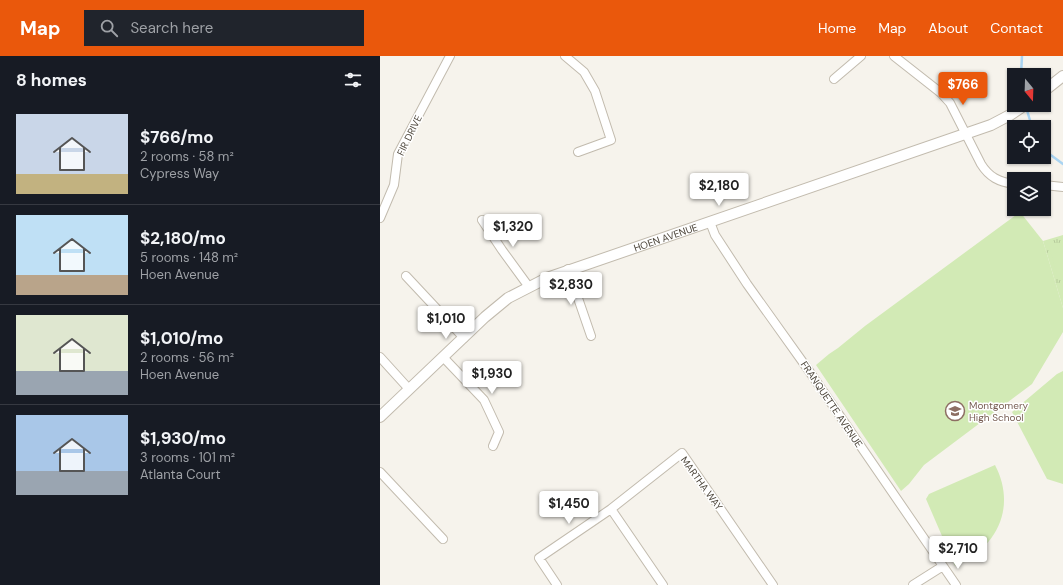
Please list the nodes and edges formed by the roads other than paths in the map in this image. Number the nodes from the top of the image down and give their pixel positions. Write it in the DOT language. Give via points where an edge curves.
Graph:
graph roads {
  1 [pos="450,56"];
  2 [pos="565,56"];
  3 [pos="861,56"];
  4 [pos="894,56"];
  5 [pos="1063,76"];
  6 [pos="834,79"];
  7 [pos="1051,85"];
  8 [pos="1014,112"];
  9 [pos="965,134"];
  10 [pos="578,152"];
  11 [pos="1007,182"];
  12 [pos="1051,186"];
  13 [pos="1063,187"];
  14 [pos="380,218"];
  15 [pos="482,220"];
  16 [pos="710,222"];
  17 [pos="568,269"];
  18 [pos="406,276"];
  19 [pos="529,287"];
  20 [pos="591,336"];
  21 [pos="464,338"];
  22 [pos="380,357"];
  23 [pos="443,357"];
  24 [pos="409,389"];
  25 [pos="380,417"];
  26 [pos="493,446"];
  27 [pos="380,472"];
  28 [pos="611,509"];
  29 [pos="443,539"];
  30 [pos="943,566"];
  31 [pos="557,585"];
  32 [pos="663,585"];
  33 [pos="774,585"];
  34 [pos="913,585"];
  35 [pos="956,585"];
  1 -- 14 [label="street, FIR DRIVE" via="398,154 394,185"];
  2 -- 10 [label="street" via="584,72 595,92 611,140"];
  3 -- 6 [label="street"];
  4 -- 9 [label="street" via="946,99"];
  5 -- 7 [label="street"];
  8 -- 9 [label="street, HOEN AVENUE" via="991,125"];
  9 -- 11 [label="street" via="988,173"];
  9 -- 16 [label="street, HOEN AVENUE"];
  12 -- 13 [label="street"];
  15 -- 19 [label="street"];
  16 -- 17 [label="street, HOEN AVENUE"];
  16 -- 30 [label="street, FRANQUETTE AVENUE" via="715,235 747,284"];
  17 -- 19 [label="street, HOEN AVENUE"];
  17 -- 20 [label="street"];
  18 -- 21 [label="street"];
  19 -- 21 [label="street, HOEN AVENUE" via="508,298"];
  21 -- 23 [label="street, HOEN AVENUE"];
  22 -- 24 [label="street"];
  23 -- 24 [label="street, HOEN AVENUE"];
  23 -- 26 [label="street" via="484,400 500,432"];
  24 -- 25 [label="street, HOEN AVENUE"];
  27 -- 29 [label="street"];
  28 -- 31 [label="street" via="539,558"];
  28 -- 32 [label="street"];
  28 -- 33 [label="street, MARTHA WAY" via="682,453"];
  30 -- 34 [label="street"];
  30 -- 35 [label="street, FRANQUETTE AVENUE"];
}
